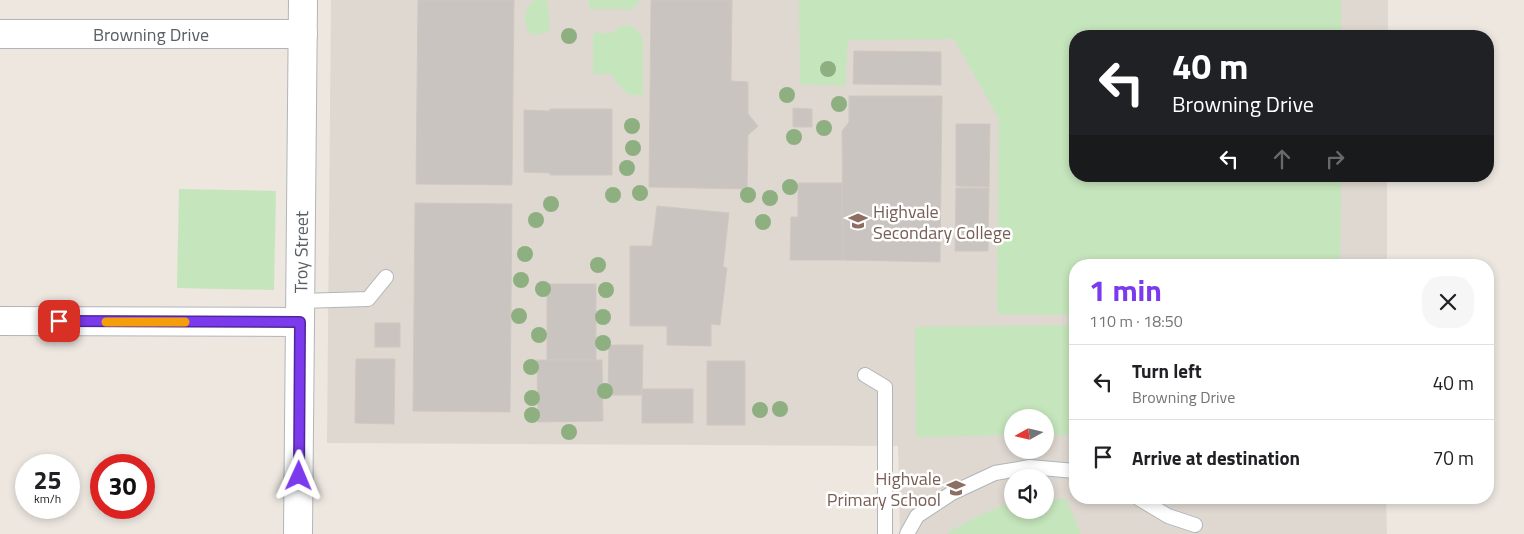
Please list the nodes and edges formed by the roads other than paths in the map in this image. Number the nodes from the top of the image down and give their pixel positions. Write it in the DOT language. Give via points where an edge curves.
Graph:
graph roads {
  1 [pos="304,0"];
  2 [pos="0,34"];
  3 [pos="303,34"];
  4 [pos="386,277"];
  5 [pos="300,312"];
  6 [pos="0,321"];
  7 [pos="865,375"];
  8 [pos="1069,470"];
  9 [pos="1148,504"];
  10 [pos="1195,525"];
  11 [pos="298,534"];
  12 [pos="886,534"];
  13 [pos="908,534"];
  1 -- 3 [label="street, Troy Street"];
  2 -- 3 [label="street, Browning Drive"];
  3 -- 5 [label="street, Troy Street"];
  4 -- 5 [label="lane" via="368,300"];
  5 -- 6 [label="street"];
  5 -- 11 [label="street, Troy Street"];
  7 -- 12 [label="lane" via="884,387"];
  8 -- 13 [label="lane" via="1030,467 995,473 952,493 917,516"];
  9 -- 10 [label="lane" via="1168,516"];
}
